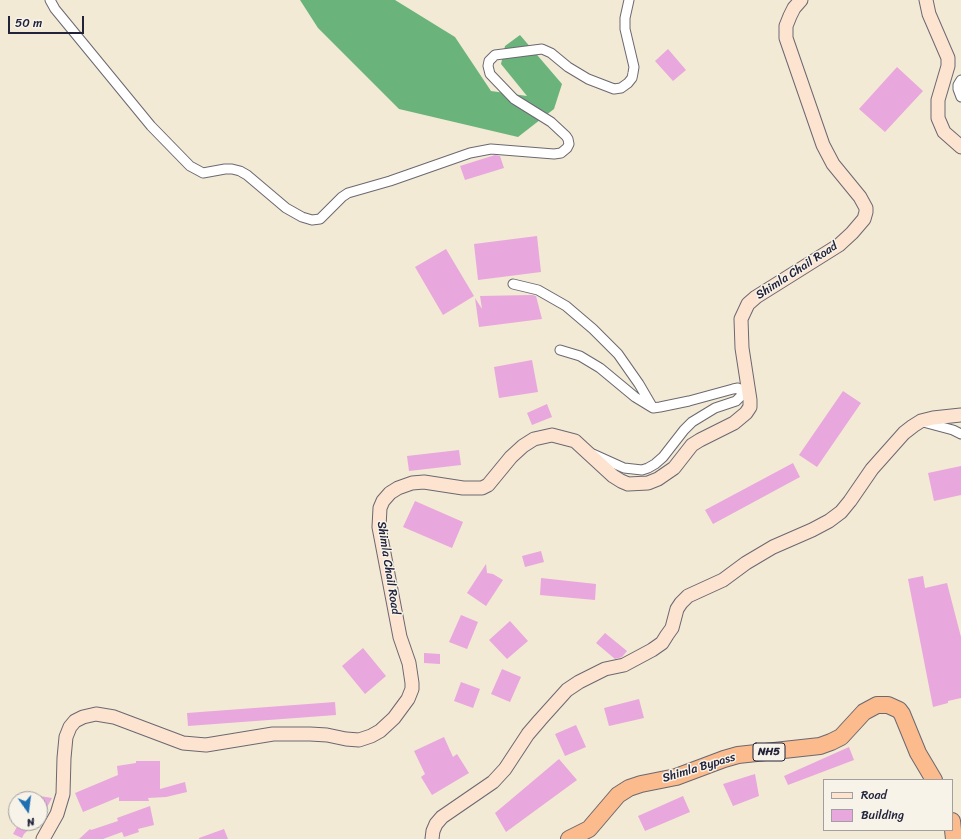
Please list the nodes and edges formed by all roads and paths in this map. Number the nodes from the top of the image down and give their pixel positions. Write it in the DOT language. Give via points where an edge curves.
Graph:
graph roads {
  1 [pos="50,0"];
  2 [pos="629,0"];
  3 [pos="801,0"];
  4 [pos="926,0"];
  5 [pos="961,80"];
  6 [pos="961,97"];
  7 [pos="961,147"];
  8 [pos="512,284"];
  9 [pos="560,350"];
  10 [pos="653,408"];
  11 [pos="961,416"];
  12 [pos="921,421"];
  13 [pos="961,434"];
  14 [pos="590,453"];
  15 [pos="933,779"];
  16 [pos="953,826"];
  17 [pos="43,839"];
  18 [pos="432,839"];
  19 [pos="569,839"];
  20 [pos="954,839"];
  1 -- 2 [label="street" via="151,126 190,166 203,173 225,169 240,171 286,208 312,220 320,219 348,193 390,182 474,151 491,149 561,153 569,144 566,136 551,122 514,99 490,74 489,61 495,55 542,49 588,79 614,89 621,88 628,83 634,73 625,18"];
  3 -- 14 [label="main road, Shimla Chail Road" via="794,8 786,26 786,38 823,145 833,164 864,202 866,215 839,245 748,304 741,320 741,330 750,407 742,417 692,445 674,468 648,483 634,484 621,481"];
  4 -- 7 [label="main road" via="929,14 948,58 938,100 938,118 944,132"];
  5 -- 6 [label="street" via="958,85"];
  8 -- 10 [label="street" via="538,290 566,306 594,329 618,354"];
  9 -- 10 [label="street" via="580,356 600,368 635,397"];
  10 -- 14 [label="street" via="733,389 741,390 738,400 715,408 692,422 663,457 648,468 624,468"];
  11 -- 12 [label="main road"];
  12 -- 13 [label="street"];
  12 -- 18 [label="main road" via="904,433 872,469 841,512 812,530 773,547 723,580 688,596 678,609 672,628 662,643 641,657 624,665 605,669 567,690 528,734 493,782 442,817 436,824"];
  14 -- 17 [label="main road, Shimla Chail Road" via="575,440 552,435 544,436 523,446 488,485 482,488 412,483 398,488 383,501 379,526 400,638 410,663 412,689 394,718 380,731 358,740 327,735 273,734 195,745 183,743 114,717 96,714 83,717 75,721 66,737 63,794 57,814"];
  15 -- 19 [label="highway, Shimla Bypass / NH5" via="918,753 902,714 888,705 877,705 864,712 841,737 820,746 738,755 676,777 629,788 618,795 589,829"];
  16 -- 20 [label="highway"];
}
